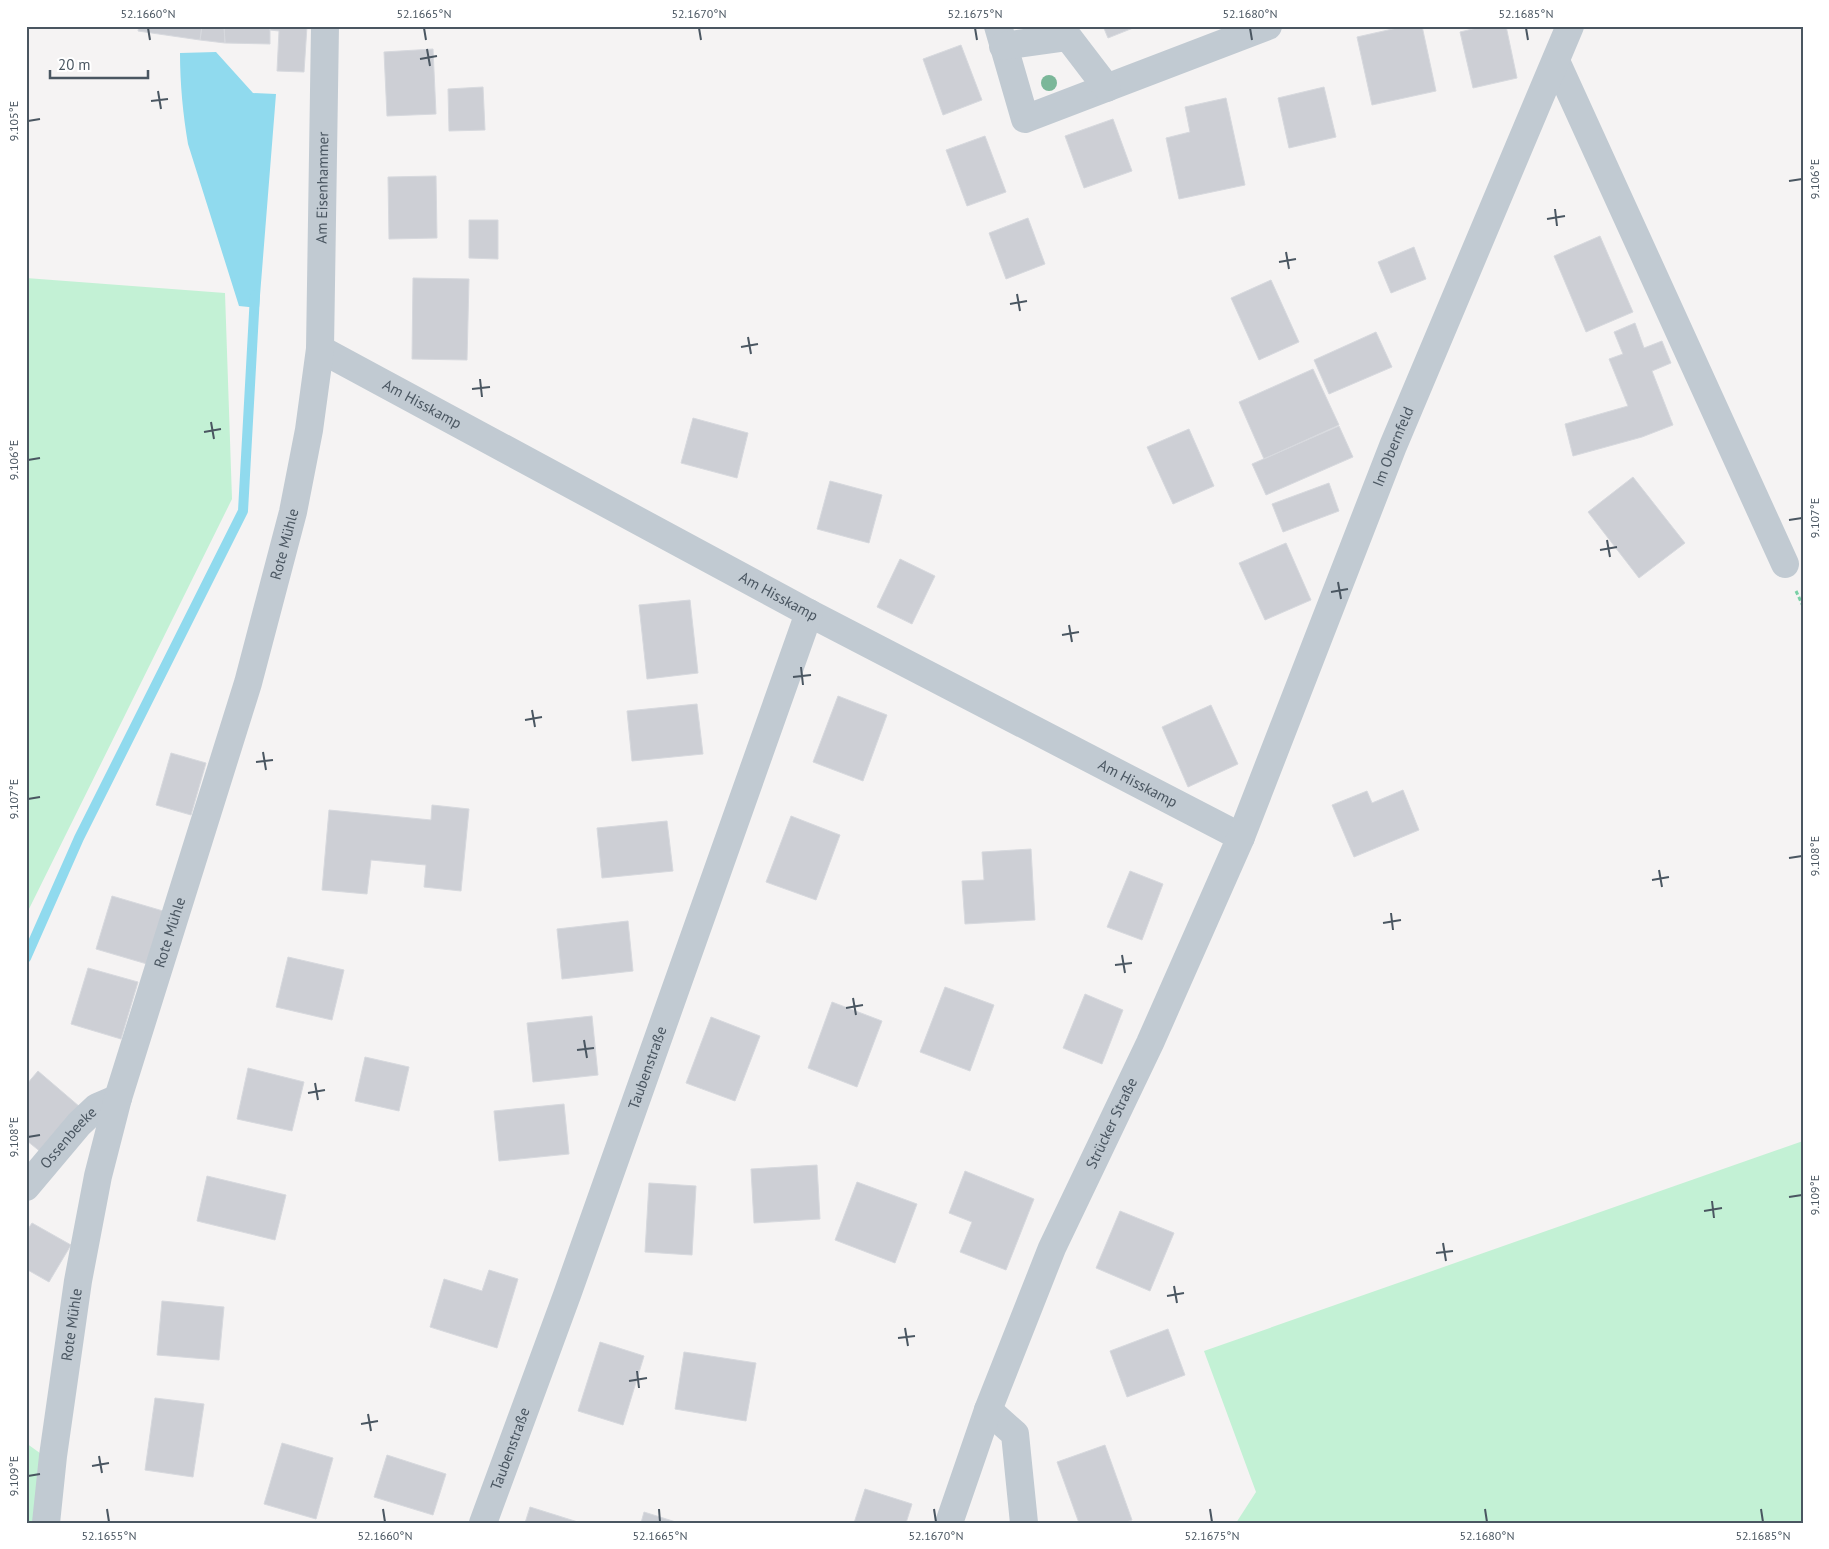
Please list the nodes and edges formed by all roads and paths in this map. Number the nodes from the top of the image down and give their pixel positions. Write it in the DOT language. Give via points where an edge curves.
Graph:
graph roads {
  1 [pos="325,26"];
  2 [pos="1268,26"];
  3 [pos="1570,26"];
  4 [pos="1001,36"];
  5 [pos="1556,61"];
  6 [pos="1107,88"];
  7 [pos="320,349"];
  8 [pos="1785,564"];
  9 [pos="809,613"];
  10 [pos="1242,837"];
  11 [pos="118,1098"];
  12 [pos="26,1187"];
  13 [pos="988,1410"];
  14 [pos="46,1523"];
  15 [pos="483,1523"];
  16 [pos="949,1523"];
  17 [pos="1024,1523"];
  1 -- 7 [label="street, Am Eisenhammer"];
  2 -- 6 [label="street"];
  3 -- 5 [label="street, Im Obernfeld"];
  4 -- 6 [label="street" via="1068,37"];
  4 -- 6 [label="street" via="1025,119"];
  5 -- 8 [label="street"];
  5 -- 10 [label="street, Im Obernfeld" via="1393,446"];
  7 -- 9 [label="street, Am Hisskamp"];
  7 -- 11 [label="street, Rote Mühle" via="293,512 250,673"];
  9 -- 10 [label="street, Am Hisskamp"];
  9 -- 15 [label="street, Taubenstraße"];
  10 -- 13 [label="street, Strücker Straße" via="1150,1043 1052,1248"];
  11 -- 12 [label="street, Ossenbeeke" via="97,1107 79,1124"];
  11 -- 14 [label="street, Rote Mühle" via="98,1176 78,1280"];
  13 -- 16 [label="street, Strücker Straße"];
  13 -- 17 [label="street" via="1015,1434"];
}
